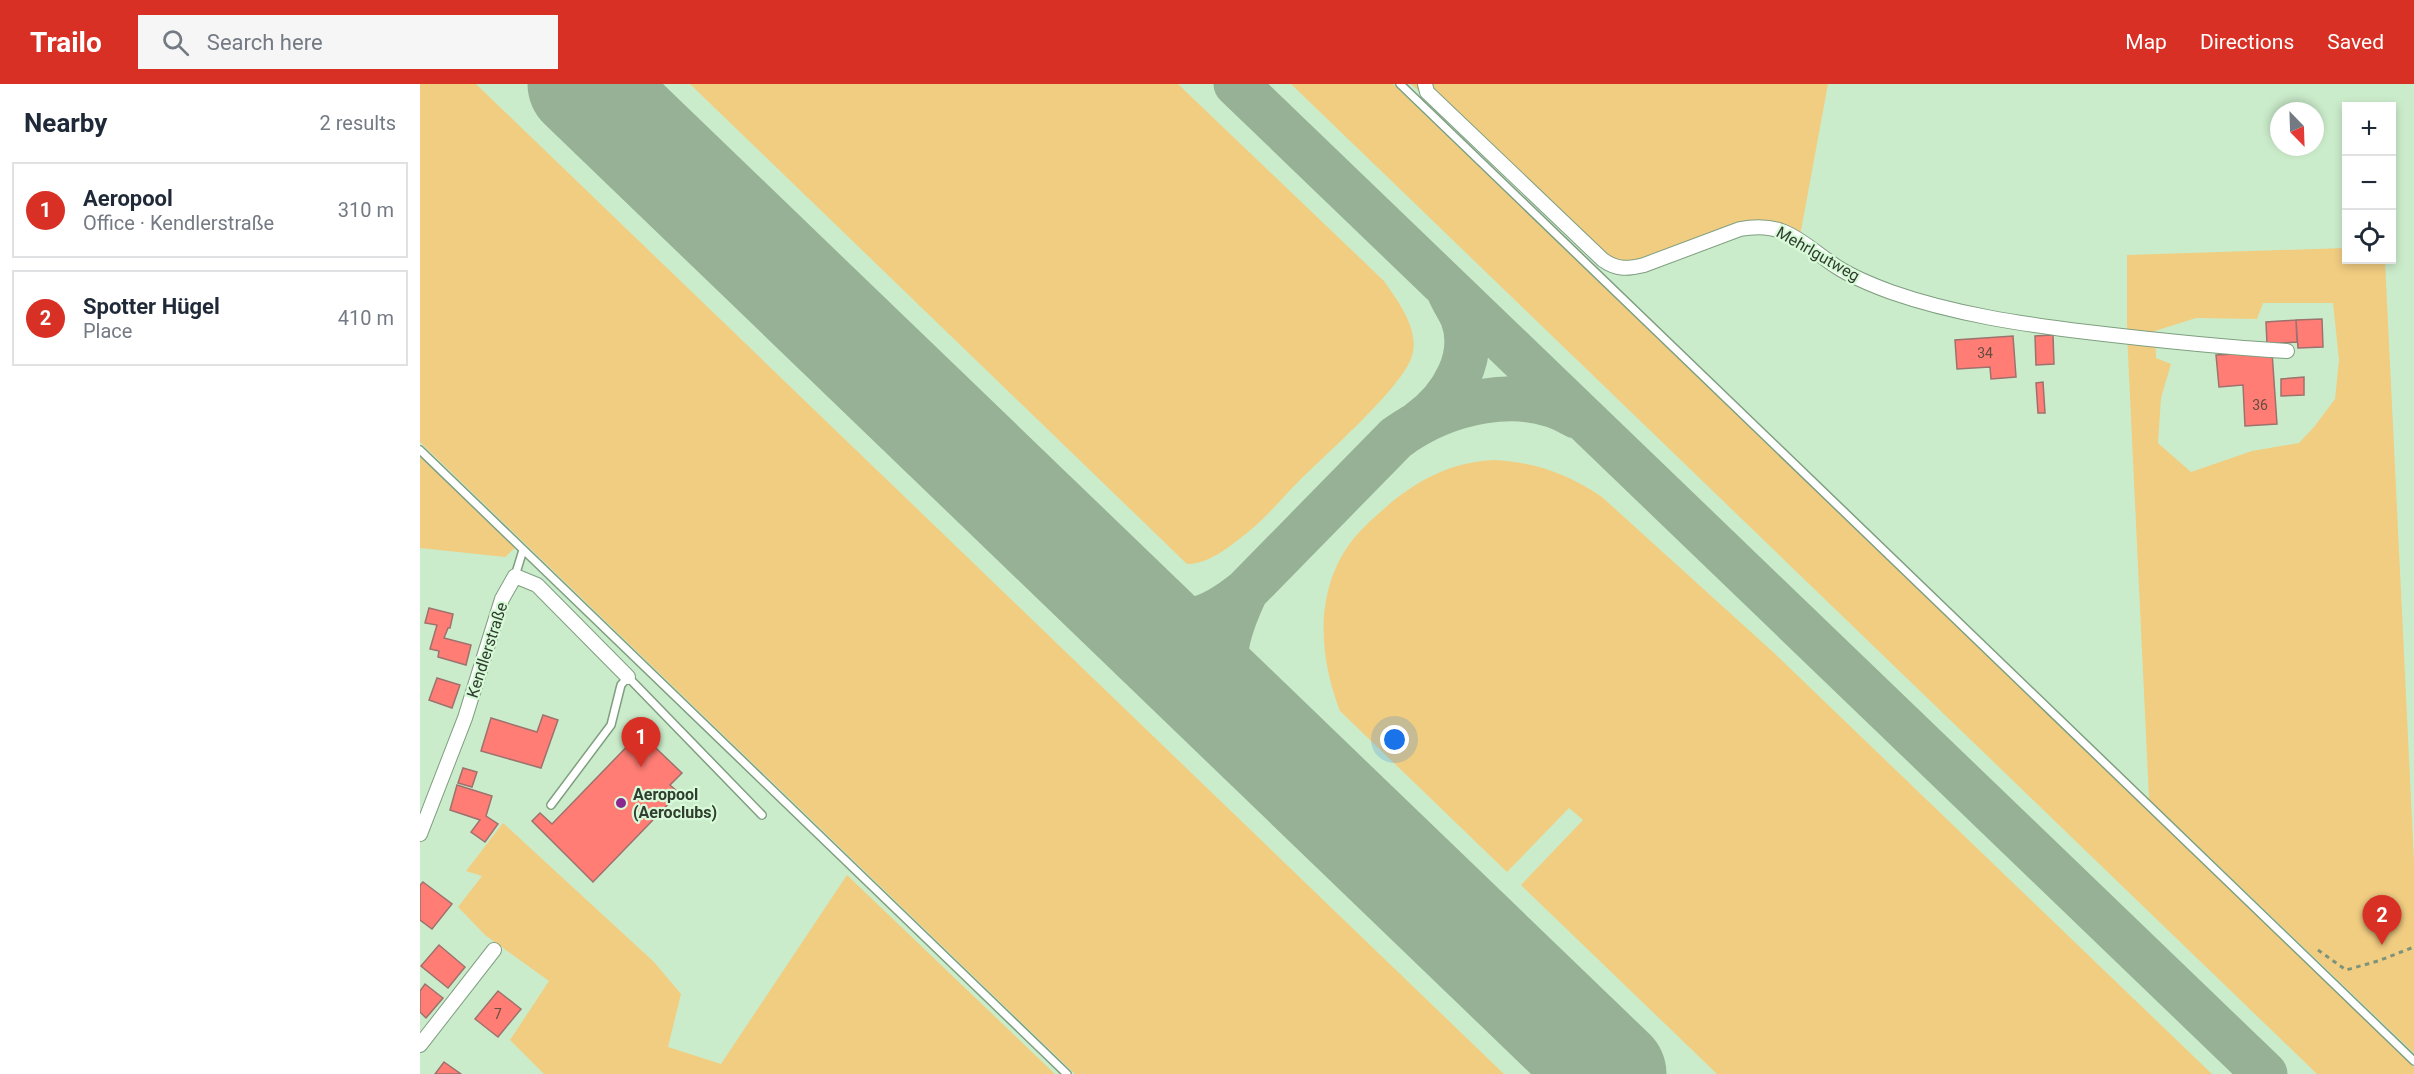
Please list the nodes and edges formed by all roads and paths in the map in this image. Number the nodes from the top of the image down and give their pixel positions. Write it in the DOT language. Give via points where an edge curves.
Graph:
graph roads {
  1 [pos="1400,84"];
  2 [pos="1424,93"];
  3 [pos="2287,351"];
  4 [pos="420,450"];
  5 [pos="523,550"];
  6 [pos="515,576"];
  7 [pos="628,677"];
  8 [pos="551,805"];
  9 [pos="762,815"];
  10 [pos="420,834"];
  11 [pos="2414,947"];
  12 [pos="494,950"];
  13 [pos="2318,950"];
  14 [pos="420,1045"];
  15 [pos="2414,1061"];
  16 [pos="1067,1074"];
  1 -- 2 [label="lane"];
  2 -- 3 [label="street, Mehrlgutweg" via="1603,260 1617,268 1644,265 1740,228 1770,226 1856,278 1947,307 2026,325 2185,344"];
  2 -- 15 [label="lane"];
  4 -- 5 [label="lane"];
  5 -- 6 [label="lane"];
  5 -- 16 [label="lane"];
  6 -- 7 [label="street" via="537,585"];
  6 -- 10 [label="street, Kendlerstraße" via="502,599 465,718"];
  7 -- 8 [label="lane" via="621,685 611,725"];
  7 -- 9 [label="lane"];
  11 -- 13 [label="path" via="2346,970"];
  12 -- 14 [label="street"];
}
